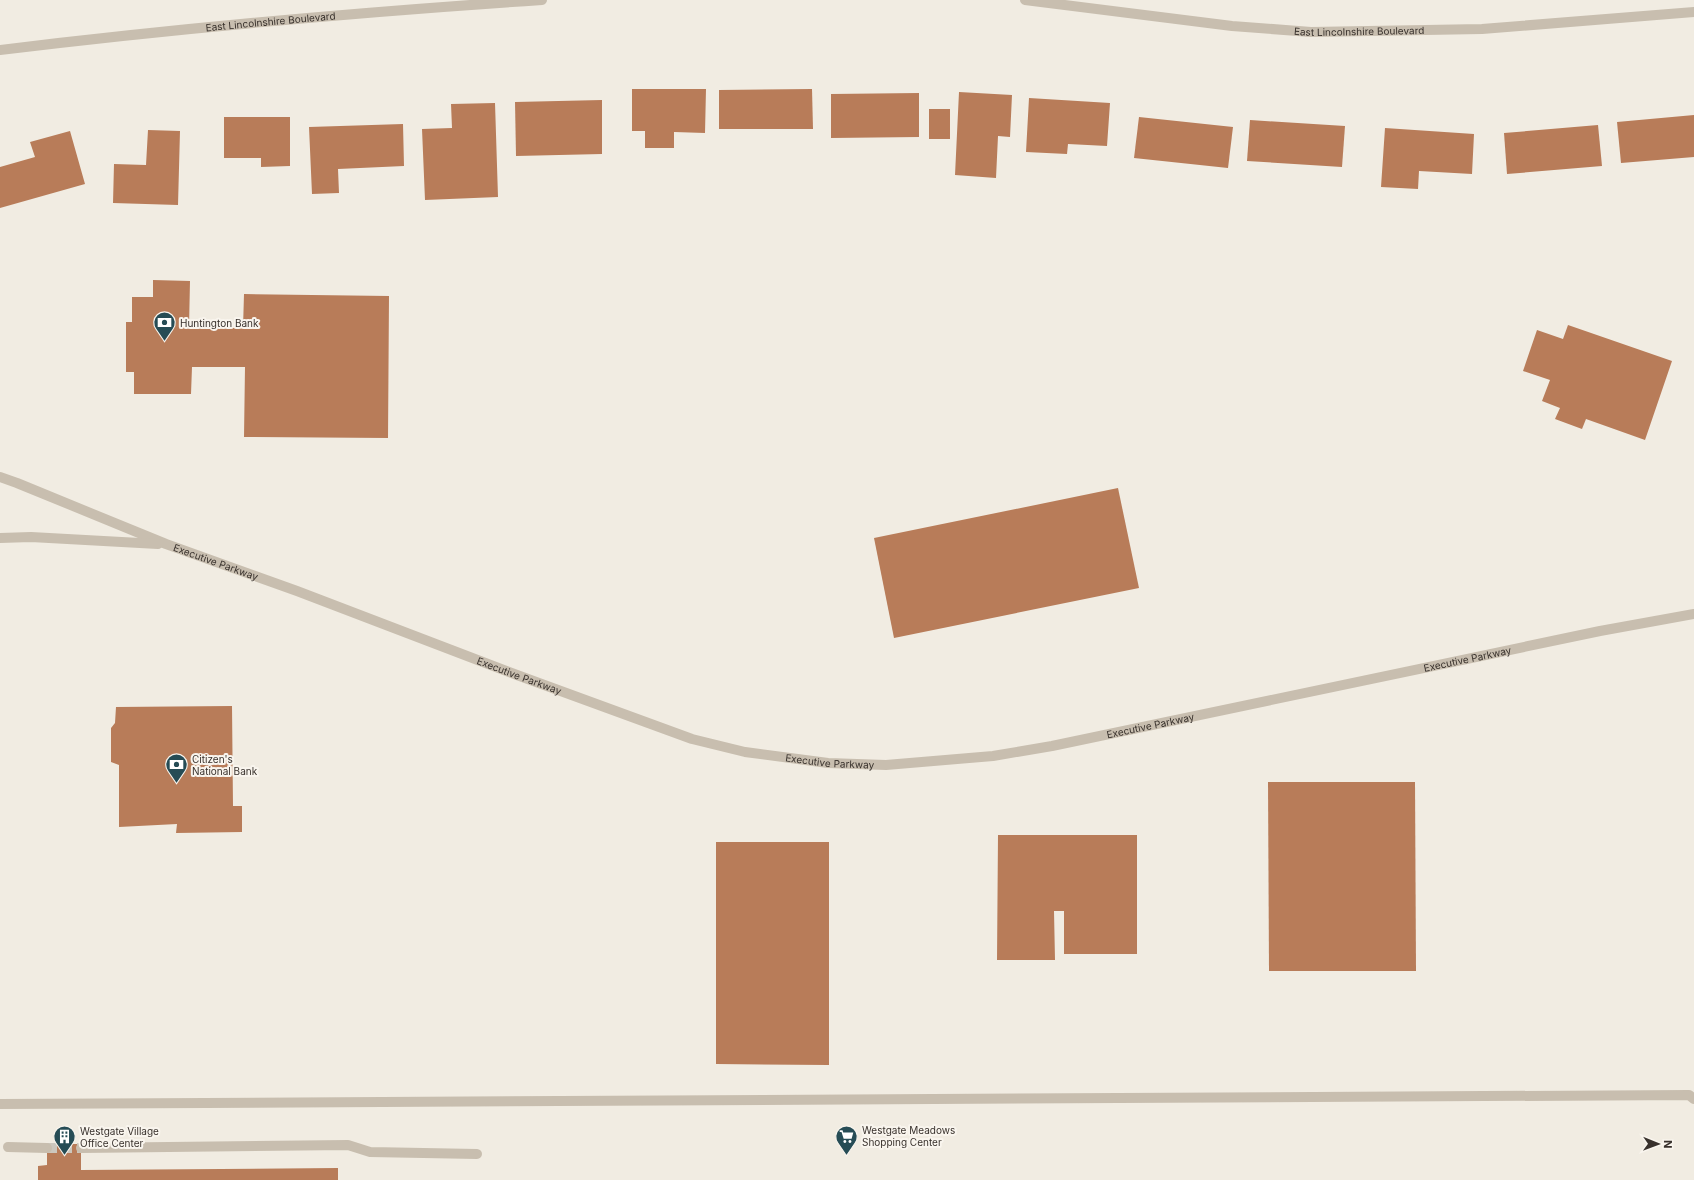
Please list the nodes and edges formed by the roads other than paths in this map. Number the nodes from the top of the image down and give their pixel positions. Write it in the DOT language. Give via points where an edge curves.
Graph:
graph roads {
  1 [pos="542,0"];
  2 [pos="1025,0"];
  3 [pos="1694,12"];
  4 [pos="0,50"];
  5 [pos="0,471"];
  6 [pos="0,477"];
  7 [pos="17,483"];
  8 [pos="0,538"];
  9 [pos="166,544"];
  10 [pos="1694,614"];
  11 [pos="1694,1099"];
  12 [pos="0,1104"];
  13 [pos="8,1148"];
  14 [pos="47,1148"];
  15 [pos="81,1148"];
  16 [pos="477,1154"];
  1 -- 4 [label="street, East Lincolnshire Boulevard" via="308,18"];
  2 -- 3 [label="street, East Lincolnshire Boulevard" via="1232,26 1311,32 1482,29"];
  5 -- 7 [label="street"];
  6 -- 7 [label="street, Executive Parkway"];
  7 -- 9 [label="street, Executive Parkway"];
  8 -- 9 [label="street" via="31,537"];
  9 -- 10 [label="street, Executive Parkway" via="692,739 745,752 828,762 886,765 993,756 1052,746"];
  11 -- 12 [label="street" via="1689,1095 1673,1095"];
  13 -- 14 [label="street"];
  15 -- 16 [label="street" via="348,1145 370,1152"];
}
